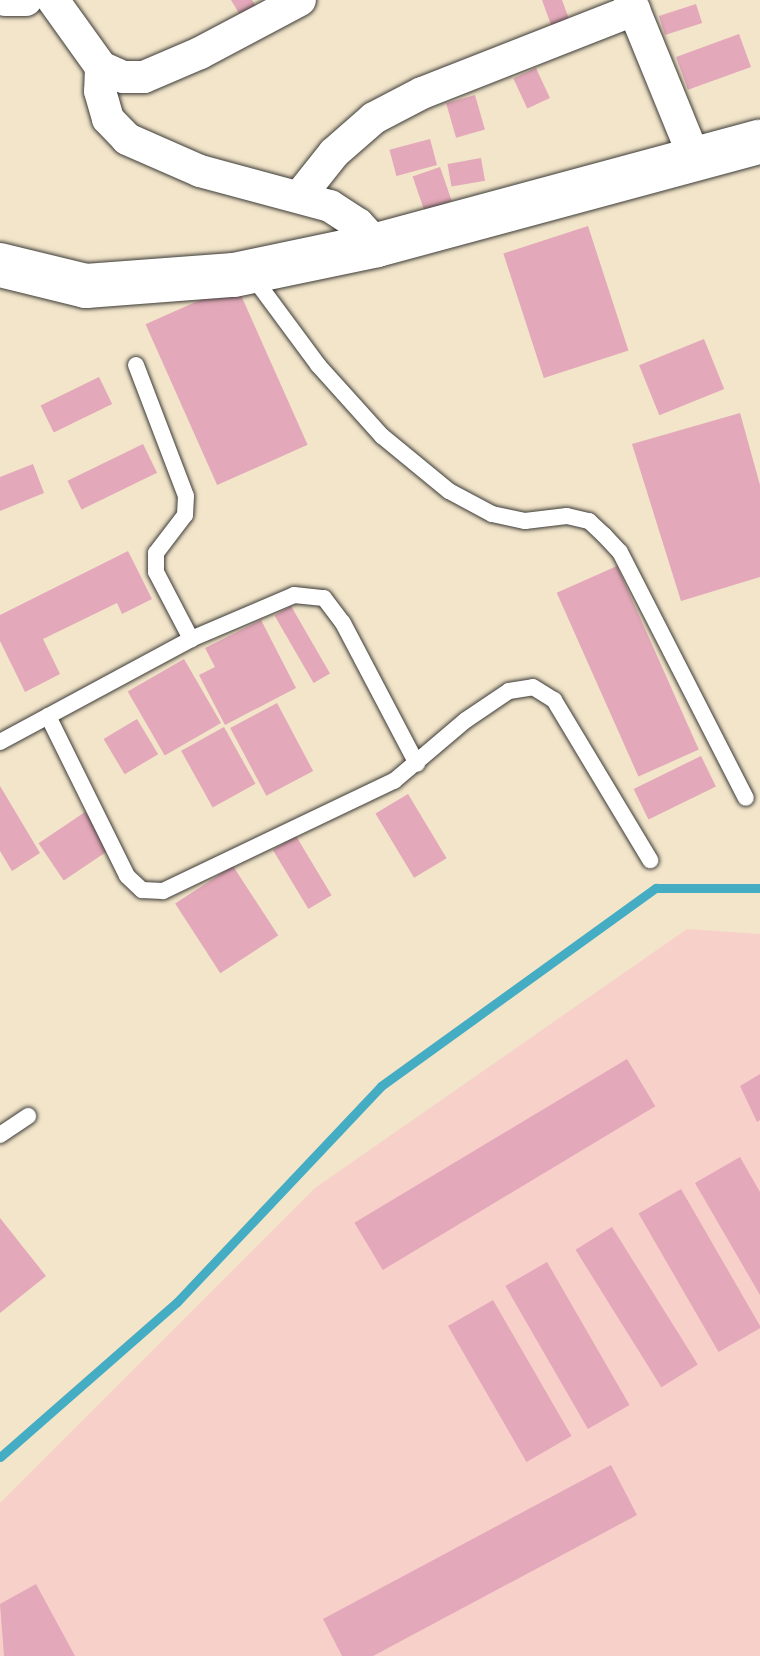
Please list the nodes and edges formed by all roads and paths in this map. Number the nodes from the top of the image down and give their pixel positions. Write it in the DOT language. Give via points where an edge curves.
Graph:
graph roads {
  1 [pos="5,0"];
  2 [pos="26,0"];
  3 [pos="53,0"];
  4 [pos="300,0"];
  5 [pos="632,5"];
  6 [pos="101,67"];
  7 [pos="760,142"];
  8 [pos="695,159"];
  9 [pos="299,197"];
  10 [pos="377,245"];
  11 [pos="0,265"];
  12 [pos="249,272"];
  13 [pos="136,365"];
  14 [pos="191,639"];
  15 [pos="48,716"];
  16 [pos="0,742"];
  17 [pos="417,764"];
  18 [pos="746,798"];
  19 [pos="650,860"];
  20 [pos="28,1116"];
  21 [pos="0,1135"];
  1 -- 2 [label="street"];
  3 -- 6 [label="street"];
  4 -- 6 [label="street" via="144,77 123,77"];
  5 -- 8 [label="street"];
  5 -- 9 [label="street" via="374,118 334,153"];
  6 -- 9 [label="street" via="100,91 108,119 127,139 200,171"];
  7 -- 8 [label="street"];
  8 -- 10 [label="street"];
  9 -- 10 [label="street" via="358,224"];
  10 -- 12 [label="street"];
  11 -- 12 [label="street" via="86,286"];
  12 -- 18 [label="lane" via="318,365 382,436 449,491 492,514 525,521 567,516 589,521 604,535 620,552"];
  13 -- 14 [label="lane" via="186,496 185,515 156,553 156,572"];
  14 -- 15 [label="lane"];
  14 -- 17 [label="lane" via="294,595 324,598 343,623"];
  15 -- 16 [label="lane"];
  15 -- 17 [label="lane" via="127,876 142,890 163,891 394,781"];
  17 -- 19 [label="lane" via="509,691 533,687 554,700"];
  20 -- 21 [label="lane"];
}
